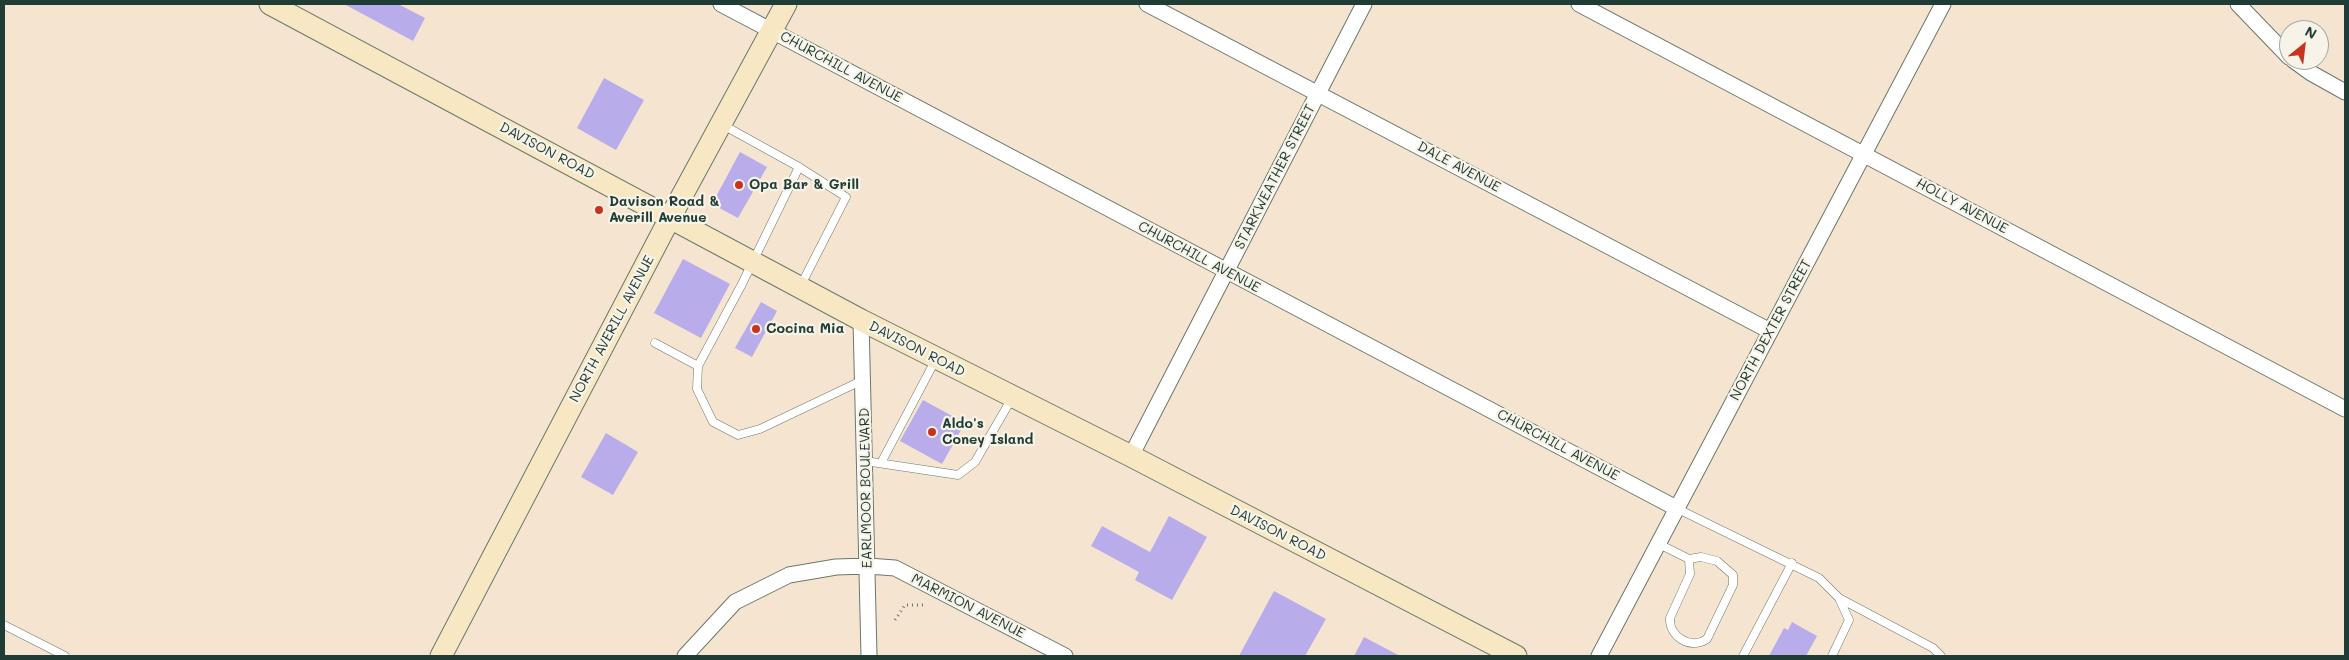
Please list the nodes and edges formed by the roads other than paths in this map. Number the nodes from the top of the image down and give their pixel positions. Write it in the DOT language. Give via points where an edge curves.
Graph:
graph roads {
  1 [pos="270,4"];
  2 [pos="721,4"];
  3 [pos="786,4"];
  4 [pos="1147,4"];
  5 [pos="1364,4"];
  6 [pos="1579,4"];
  7 [pos="1943,4"];
  8 [pos="2238,4"];
  9 [pos="772,30"];
  10 [pos="2279,47"];
  11 [pos="2307,70"];
  12 [pos="2345,92"];
  13 [pos="1318,94"];
  14 [pos="721,124"];
  15 [pos="1864,154"];
  16 [pos="799,167"];
  17 [pos="671,216"];
  18 [pos="752,261"];
  19 [pos="1226,271"];
  20 [pos="800,287"];
  21 [pos="861,320"];
  22 [pos="1770,331"];
  23 [pos="655,343"];
  24 [pos="936,359"];
  25 [pos="698,366"];
  26 [pos="863,380"];
  27 [pos="1012,398"];
  28 [pos="2345,409"];
  29 [pos="1131,456"];
  30 [pos="865,461"];
  31 [pos="881,463"];
  32 [pos="1678,509"];
  33 [pos="1659,544"];
  34 [pos="1689,559"];
  35 [pos="1792,563"];
  36 [pos="868,566"];
  37 [pos="1839,598"];
  38 [pos="4,625"];
  39 [pos="1835,655"];
  40 [pos="66,656"];
  41 [pos="441,656"];
  42 [pos="684,656"];
  43 [pos="869,656"];
  44 [pos="1065,656"];
  45 [pos="1516,656"];
  46 [pos="1599,656"];
  47 [pos="1743,656"];
  48 [pos="1941,656"];
  1 -- 17 [label="main road, DAVISON ROAD"];
  2 -- 9 [label="street, CHURCHILL AVENUE"];
  3 -- 9 [label="main road, NORTH AVERILL AVENUE"];
  4 -- 13 [label="street, DALE AVENUE"];
  5 -- 13 [label="street, STARKWEATHER STREET"];
  6 -- 15 [label="street, HOLLY AVENUE"];
  7 -- 15 [label="street, NORTH DEXTER STREET"];
  8 -- 10 [label="street"];
  9 -- 14 [label="main road, NORTH AVERILL AVENUE"];
  9 -- 19 [label="street, CHURCHILL AVENUE"];
  11 -- 12 [label="street"];
  13 -- 19 [label="street, STARKWEATHER STREET"];
  13 -- 22 [label="street, DALE AVENUE"];
  14 -- 16 [label="lane"];
  14 -- 17 [label="main road, NORTH AVERILL AVENUE"];
  15 -- 22 [label="street, NORTH DEXTER STREET"];
  15 -- 28 [label="street, HOLLY AVENUE"];
  16 -- 18 [label="lane"];
  16 -- 20 [label="lane" via="846,198"];
  17 -- 18 [label="main road, DAVISON ROAD"];
  17 -- 41 [label="main road, NORTH AVERILL AVENUE"];
  18 -- 20 [label="main road, DAVISON ROAD"];
  18 -- 25 [label="lane"];
  19 -- 29 [label="street, STARKWEATHER STREET"];
  19 -- 32 [label="street, CHURCHILL AVENUE"];
  20 -- 21 [label="main road, DAVISON ROAD"];
  21 -- 24 [label="main road, DAVISON ROAD"];
  21 -- 26 [label="street, EARLMOOR BOULEVARD"];
  22 -- 32 [label="street, NORTH DEXTER STREET"];
  23 -- 25 [label="lane"];
  24 -- 27 [label="main road, DAVISON ROAD"];
  24 -- 31 [label="lane"];
  25 -- 26 [label="lane" via="697,389 713,422 738,435 760,429"];
  26 -- 30 [label="street, EARLMOOR BOULEVARD"];
  27 -- 29 [label="main road, DAVISON ROAD"];
  27 -- 31 [label="lane" via="976,462 958,475"];
  29 -- 45 [label="main road, DAVISON ROAD"];
  30 -- 31 [label="lane"];
  30 -- 36 [label="street, EARLMOOR BOULEVARD"];
  32 -- 33 [label="street, NORTH DEXTER STREET"];
  32 -- 35 [label="lane"];
  33 -- 34 [label="lane"];
  33 -- 46 [label="street, NORTH DEXTER STREET"];
  34 -- 34 [label="lane" via="1701,557 1718,561 1733,575 1733,585 1716,621 1707,639 1699,644 1679,638 1670,625 1670,618 1690,574"];
  35 -- 37 [label="lane" via="1819,578"];
  35 -- 47 [label="lane"];
  36 -- 42 [label="street, MARMION AVENUE" via="836,567 789,575 735,602"];
  36 -- 43 [label="street, EARLMOOR BOULEVARD"];
  36 -- 44 [label="street, MARMION AVENUE" via="896,568"];
  37 -- 39 [label="lane" via="1849,620"];
  37 -- 48 [label="lane" via="1933,648"];
  38 -- 40 [label="lane"];
}
